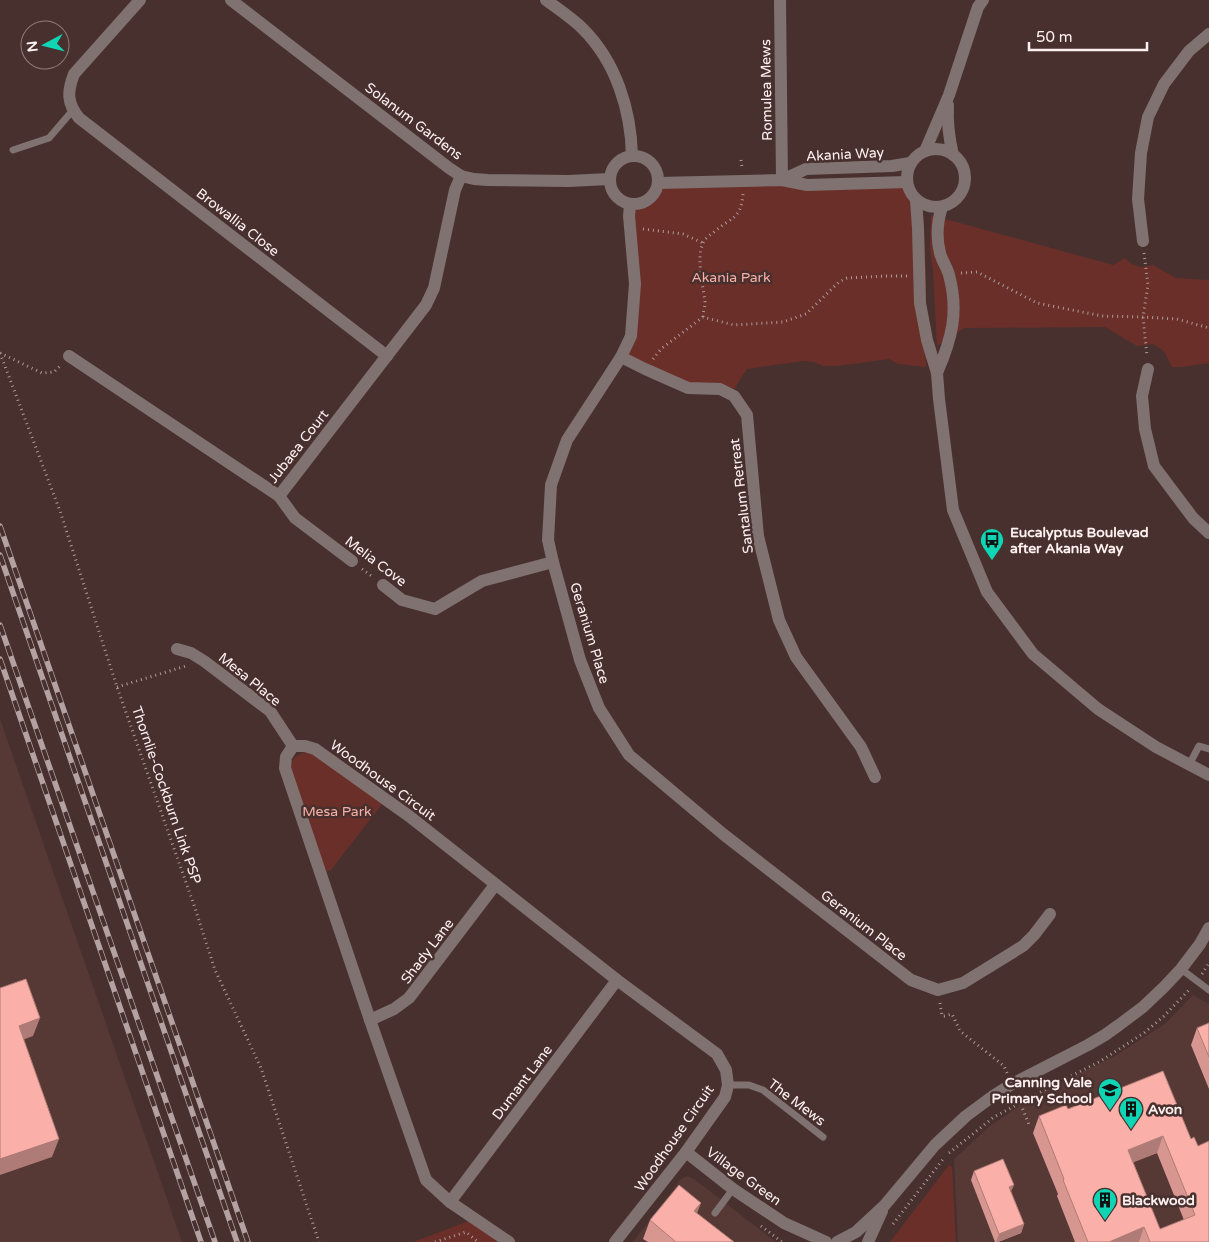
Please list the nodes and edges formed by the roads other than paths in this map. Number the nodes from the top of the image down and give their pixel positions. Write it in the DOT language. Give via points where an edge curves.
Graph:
graph roads {
  1 [pos="140,0"];
  2 [pos="231,0"];
  3 [pos="546,0"];
  4 [pos="780,0"];
  5 [pos="983,0"];
  6 [pos="1209,34"];
  7 [pos="949,95"];
  8 [pos="73,110"];
  9 [pos="12,150"];
  10 [pos="925,152"];
  11 [pos="953,154"];
  12 [pos="632,156"];
  13 [pos="910,163"];
  14 [pos="461,176"];
  15 [pos="609,179"];
  16 [pos="782,180"];
  17 [pos="907,182"];
  18 [pos="658,183"];
  19 [pos="916,200"];
  20 [pos="630,204"];
  21 [pos="942,207"];
  22 [pos="1143,241"];
  23 [pos="69,356"];
  24 [pos="387,356"];
  25 [pos="621,357"];
  26 [pos="1148,369"];
  27 [pos="937,373"];
  28 [pos="279,496"];
  29 [pos="1209,533"];
  30 [pos="352,562"];
  31 [pos="553,562"];
  32 [pos="383,585"];
  33 [pos="177,649"];
  34 [pos="293,746"];
  35 [pos="1209,749"];
  36 [pos="1189,765"];
  37 [pos="1209,775"];
  38 [pos="875,777"];
  39 [pos="496,885"];
  40 [pos="1050,914"];
  41 [pos="1209,928"];
  42 [pos="1182,969"];
  43 [pos="617,980"];
  44 [pos="1209,990"];
  45 [pos="370,1020"];
  46 [pos="728,1085"];
  47 [pos="823,1137"];
  48 [pos="686,1152"];
  49 [pos="733,1189"];
  50 [pos="450,1202"];
  51 [pos="884,1206"];
  52 [pos="715,1213"];
  53 [pos="784,1223"];
  54 [pos="509,1242"];
  55 [pos="615,1242"];
  56 [pos="799,1242"];
  57 [pos="826,1242"];
  58 [pos="836,1242"];
  59 [pos="842,1242"];
  60 [pos="868,1242"];
  1 -- 8 [label="street" via="74,74 68,92"];
  2 -- 14 [label="street, Solanum Gardens"];
  3 -- 12 [label="street" via="597,44 622,93"];
  4 -- 16 [label="street, Romulea Mews"];
  5 -- 7 [label="street"];
  6 -- 22 [label="street" via="1189,52 1164,84 1148,117 1140,153 1138,199"];
  7 -- 10 [label="street"];
  7 -- 11 [label="street" via="948,121"];
  8 -- 9 [label="lane" via="49,138"];
  8 -- 24 [label="street, Browallia Close" via="79,118"];
  10 -- 11 [label="street" via="936,149"];
  10 -- 13 [label="street"];
  11 -- 21 [label="street" via="963,167 964,187 959,196"];
  12 -- 15 [label="street" via="622,158 616,164"];
  12 -- 18 [label="street" via="651,162 658,174"];
  13 -- 16 [label="street, Akania Way" via="806,169"];
  13 -- 17 [label="street"];
  14 -- 15 [label="street, Solanum Gardens" via="488,180"];
  14 -- 24 [label="street, Jubaea Court" via="455,190 434,288 426,305"];
  15 -- 20 [label="street" via="617,199"];
  16 -- 17 [label="street, Akania Way" via="807,185"];
  16 -- 18 [label="street, Akania Way"];
  17 -- 19 [label="street"];
  18 -- 20 [label="street" via="651,198 644,203"];
  19 -- 21 [label="street" via="935,208"];
  19 -- 27 [label="street" via="920,303"];
  20 -- 25 [label="street, Geranium Place" via="635,284 631,336"];
  21 -- 27 [label="street" via="937,237 949,274 955,316 948,349"];
  23 -- 28 [label="street, Jubaea Court"];
  24 -- 28 [label="street, Jubaea Court"];
  25 -- 31 [label="street, Geranium Place" via="567,440 551,485 548,540"];
  25 -- 38 [label="street, Santalum Retreat" via="688,388 720,389 734,396 747,415 758,536 779,620 796,657 862,747"];
  26 -- 29 [label="street" via="1142,396 1145,429 1154,466 1193,518"];
  27 -- 36 [label="street" via="953,510 987,592 1033,654 1098,709"];
  28 -- 30 [label="street, Melia Cove" via="295,518"];
  31 -- 32 [label="street, Melia Cove" via="482,581 435,609 402,600"];
  31 -- 40 [label="street, Geranium Place" via="580,660 599,708 629,755 723,834 911,980 938,990 963,983 1023,946"];
  33 -- 34 [label="street, Mesa Place" via="204,661 270,711"];
  34 -- 39 [label="street, Woodhouse Circuit" via="315,749 409,816"];
  34 -- 45 [label="street" via="286,757 285,768"];
  35 -- 36 [label="lane" via="1199,746"];
  36 -- 37 [label="street"];
  39 -- 43 [label="street, Woodhouse Circuit"];
  39 -- 45 [label="street, Shady Lane" via="409,998"];
  41 -- 42 [label="street"];
  42 -- 44 [label="lane"];
  42 -- 51 [label="street" via="1119,1026 1012,1084 966,1116 934,1145"];
  43 -- 46 [label="street, Woodhouse Circuit" via="717,1054 726,1070"];
  43 -- 50 [label="street, Dumant Lane"];
  45 -- 50 [label="street" via="426,1180"];
  46 -- 47 [label="lane, The Mews" via="750,1085 763,1090"];
  46 -- 48 [label="street, Woodhouse Circuit" via="725,1097"];
  48 -- 49 [label="street, Village Green"];
  48 -- 55 [label="street, Woodhouse Circuit"];
  49 -- 52 [label="lane"];
  49 -- 53 [label="street, Village Green"];
  50 -- 54 [label="street"];
  51 -- 58 [label="street" via="856,1232"];
  51 -- 60 [label="street"];
  53 -- 56 [label="street, Village Green"];
  53 -- 57 [label="street, Village Green"];
  58 -- 59 [label="street"];
}
